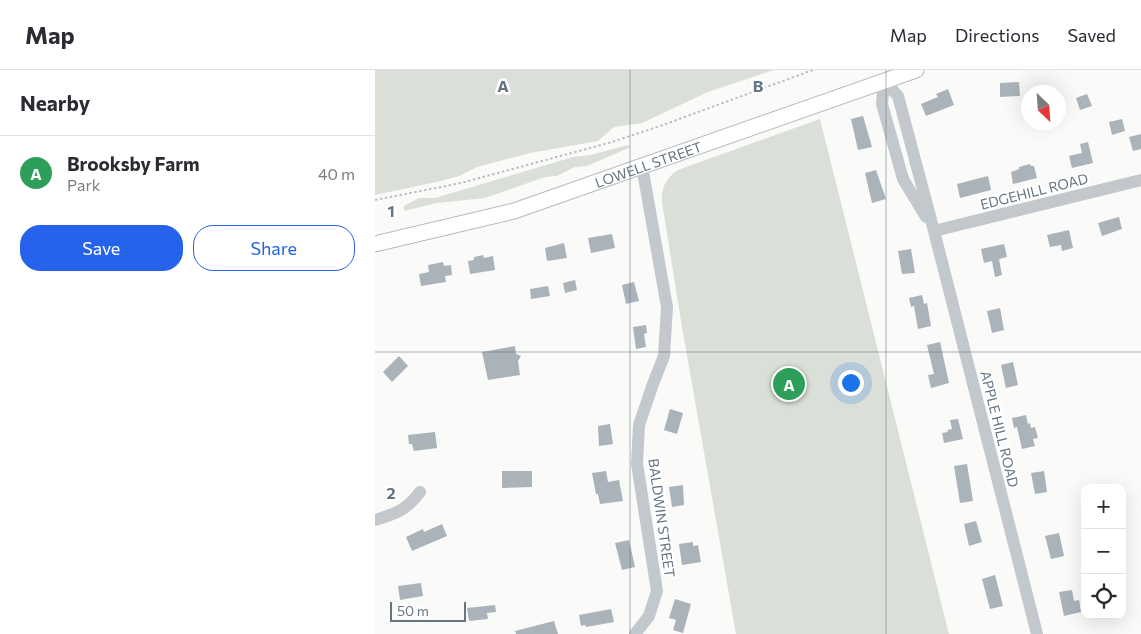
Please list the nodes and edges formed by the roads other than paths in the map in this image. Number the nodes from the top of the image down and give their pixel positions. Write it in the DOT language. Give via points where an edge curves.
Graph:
graph roads {
  1 [pos="916,70"];
  2 [pos="884,81"];
  3 [pos="642,166"];
  4 [pos="1141,180"];
  5 [pos="934,231"];
  6 [pos="375,244"];
  7 [pos="420,492"];
  8 [pos="375,520"];
  9 [pos="635,634"];
  10 [pos="1037,634"];
  1 -- 2 [label="main road, LOWELL STREET"];
  2 -- 3 [label="main road, LOWELL STREET"];
  2 -- 5 [label="street, APPLE HILL ROAD" via="882,104 903,179"];
  3 -- 6 [label="main road, LOWELL STREET" via="514,211"];
  3 -- 9 [label="street, BALDWIN STREET" via="667,307 664,356 639,425 637,464 657,591 649,616"];
  4 -- 5 [label="street, EDGEHILL ROAD"];
  5 -- 10 [label="street, APPLE HILL ROAD"];
  7 -- 8 [label="street" via="404,509"];
}
